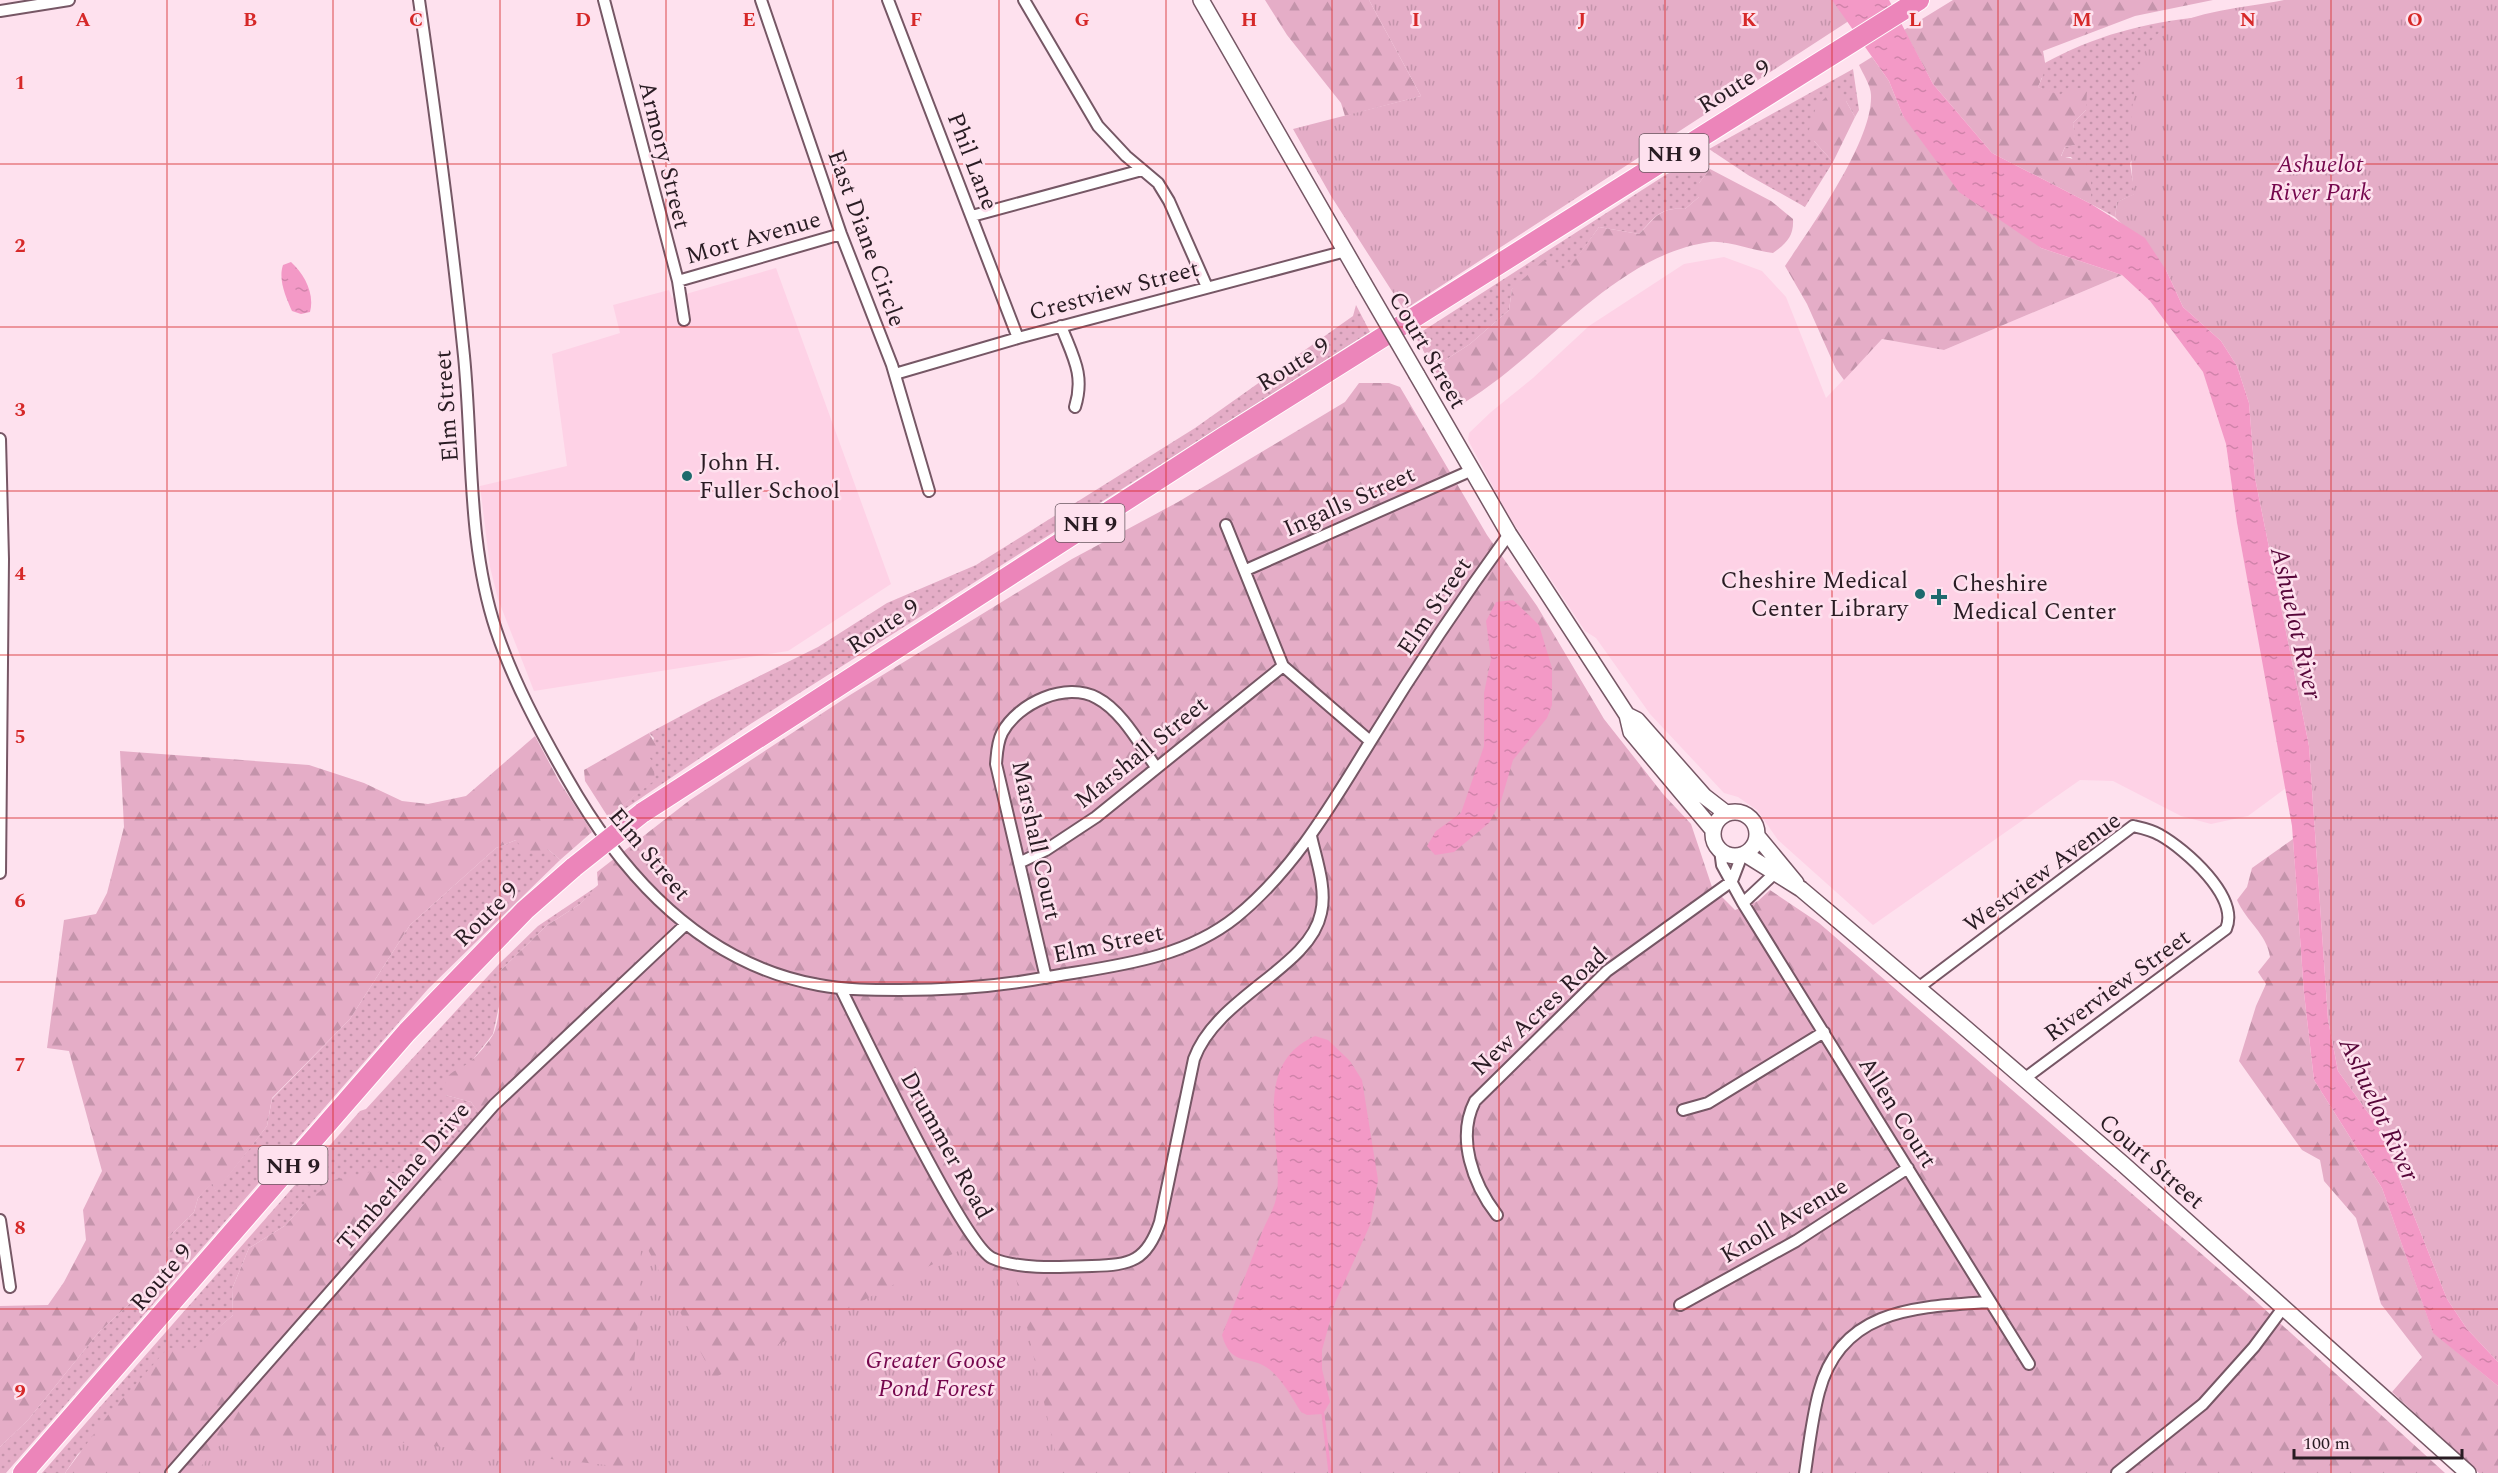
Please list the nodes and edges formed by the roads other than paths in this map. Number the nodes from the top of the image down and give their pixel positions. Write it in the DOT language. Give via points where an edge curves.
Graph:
graph roads {
  1 [pos="69,0"];
  2 [pos="419,0"];
  3 [pos="604,0"];
  4 [pos="761,0"];
  5 [pos="888,0"];
  6 [pos="1024,0"];
  7 [pos="1201,0"];
  8 [pos="1919,0"];
  9 [pos="0,12"];
  10 [pos="1142,170"];
  11 [pos="972,216"];
  12 [pos="841,234"];
  13 [pos="1346,251"];
  14 [pos="678,281"];
  15 [pos="1207,287"];
  16 [pos="684,320"];
  17 [pos="1061,326"];
  18 [pos="1018,338"];
  19 [pos="895,374"];
  20 [pos="1076,408"];
  21 [pos="0,439"];
  22 [pos="1470,471"];
  23 [pos="929,491"];
  24 [pos="1226,525"];
  25 [pos="1509,534"];
  26 [pos="1246,570"];
  27 [pos="2,596"];
  28 [pos="1283,666"];
  29 [pos="1627,716"];
  30 [pos="1370,741"];
  31 [pos="1156,767"];
  32 [pos="1726,813"];
  33 [pos="1713,830"];
  34 [pos="1311,836"];
  35 [pos="1758,837"];
  36 [pos="1719,850"];
  37 [pos="1744,855"];
  38 [pos="1020,863"];
  39 [pos="0,873"];
  40 [pos="1775,873"];
  41 [pos="1732,881"];
  42 [pos="1801,889"];
  43 [pos="1743,903"];
  44 [pos="2230,920"];
  45 [pos="685,925"];
  46 [pos="1046,978"];
  47 [pos="1918,988"];
  48 [pos="842,989"];
  49 [pos="1824,1032"];
  50 [pos="2024,1079"];
  51 [pos="1683,1110"];
  52 [pos="1908,1168"];
  53 [pos="1497,1215"];
  54 [pos="0,1220"];
  55 [pos="10,1287"];
  56 [pos="1990,1302"];
  57 [pos="1680,1305"];
  58 [pos="2283,1308"];
  59 [pos="2029,1364"];
  60 [pos="23,1473"];
  61 [pos="171,1473"];
  62 [pos="1805,1473"];
  63 [pos="2117,1473"];
  64 [pos="2468,1473"];
  1 -- 9 [label="street"];
  2 -- 45 [label="street, Elm Street" via="450,232 480,561 489,605 521,689 576,794 634,875"];
  3 -- 14 [label="street, Armory Street"];
  4 -- 12 [label="street, East Diane Circle"];
  5 -- 11 [label="street, Phil Lane"];
  6 -- 10 [label="street" via="1098,126"];
  7 -- 13 [label="main road, Court Street"];
  8 -- 60 [label="highway, Route 9 / NH 9, bridge" via="1224,437 642,813 525,909 407,1032"];
  10 -- 11 [label="street"];
  10 -- 15 [label="street" via="1158,183 1169,201"];
  11 -- 18 [label="street, Phil Lane"];
  12 -- 14 [label="street, Mort Avenue"];
  12 -- 19 [label="street, East Diane Circle"];
  13 -- 15 [label="street, Crestview Street"];
  13 -- 22 [label="main road, Court Street, bridge"];
  14 -- 16 [label="street, Armory Street"];
  15 -- 17 [label="street, Crestview Street"];
  17 -- 18 [label="street, Crestview Street"];
  17 -- 20 [label="street" via="1080,375"];
  18 -- 19 [label="street, Crestview Street"];
  19 -- 23 [label="street, East Diane Circle"];
  21 -- 27 [label="street"];
  22 -- 25 [label="main road, Court Street"];
  22 -- 26 [label="street, Ingalls Street"];
  24 -- 26 [label="street"];
  25 -- 29 [label="main road, Court Street"];
  25 -- 30 [label="street, Elm Street"];
  26 -- 28 [label="street"];
  27 -- 39 [label="street"];
  28 -- 30 [label="street"];
  28 -- 31 [label="street, Marshall Street"];
  29 -- 32 [label="main road, Court Street" via="1637,720 1704,796"];
  29 -- 33 [label="main road, Court Street" via="1631,732"];
  30 -- 34 [label="street, Elm Street"];
  31 -- 38 [label="street, Marshall Street" via="1096,817"];
  31 -- 38 [label="street, Marshall Court" via="1122,721 1098,698 1081,692 1063,692 1026,708 1002,733 996,764"];
  32 -- 33 [label="main road"];
  32 -- 35 [label="main road, Court Street" via="1749,815"];
  33 -- 36 [label="main road, Court Street"];
  34 -- 46 [label="street, Elm Street" via="1246,908 1209,935 1153,957"];
  34 -- 48 [label="street, Drummer Road" via="1322,892 1322,913 1317,925 1300,948 1220,1016 1198,1047 1160,1222 1152,1242 1133,1262 1058,1266 991,1257 976,1242 897,1100"];
  35 -- 37 [label="main road"];
  35 -- 42 [label="main road, Court Street"];
  36 -- 37 [label="main road, Court Street" via="1730,856"];
  36 -- 41 [label="street, Allen Court" via="1722,866"];
  37 -- 40 [label="main road, Court Street"];
  37 -- 41 [label="street"];
  38 -- 46 [label="street, Marshall Court"];
  40 -- 42 [label="main road, Court Street"];
  40 -- 43 [label="street"];
  41 -- 43 [label="street, Allen Court"];
  41 -- 53 [label="street, New Acres Road" via="1607,971 1475,1101 1468,1114 1467,1142 1476,1182"];
  42 -- 47 [label="main road, Court Street"];
  43 -- 49 [label="street, Allen Court"];
  44 -- 47 [label="street, Westview Avenue" via="2228,905 2195,862 2158,833 2133,826"];
  44 -- 50 [label="street, Riverview Street" via="2217,937"];
  45 -- 48 [label="street, Elm Street" via="750,965 790,979"];
  45 -- 61 [label="street, Timberlane Drive" via="494,1105"];
  46 -- 48 [label="street, Elm Street" via="983,988"];
  47 -- 50 [label="main road, Court Street"];
  49 -- 51 [label="street" via="1708,1103"];
  49 -- 52 [label="street, Allen Court"];
  50 -- 58 [label="main road, Court Street"];
  52 -- 56 [label="street, Allen Court"];
  52 -- 57 [label="street, Knoll Avenue" via="1796,1241"];
  54 -- 55 [label="street"];
  56 -- 59 [label="street, Allen Court"];
  56 -- 62 [label="street" via="1917,1307 1882,1317 1848,1340 1829,1364 1819,1392"];
  58 -- 63 [label="street" via="2203,1404"];
  58 -- 64 [label="main road, Court Street"];
}
